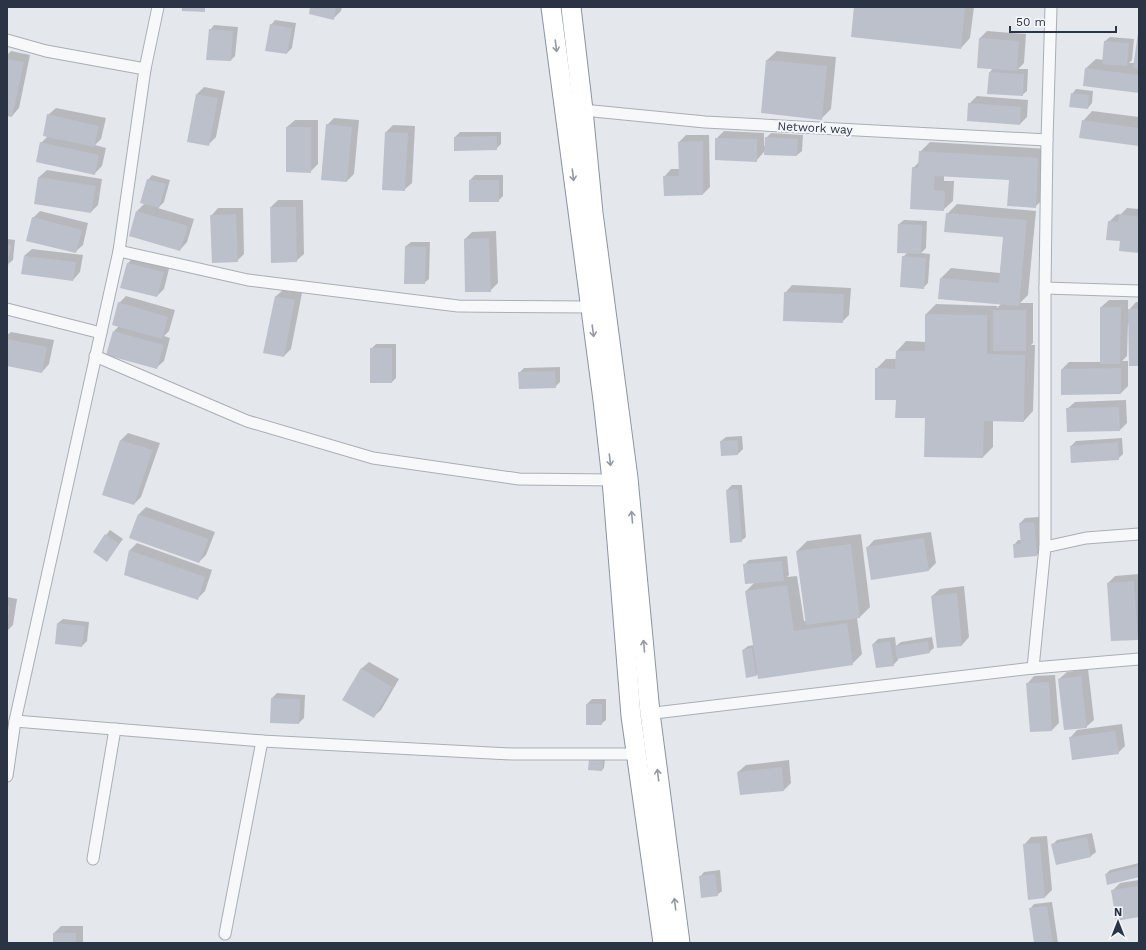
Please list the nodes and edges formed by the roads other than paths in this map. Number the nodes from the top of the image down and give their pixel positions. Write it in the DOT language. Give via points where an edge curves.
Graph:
graph roads {
  1 [pos="158,7"];
  2 [pos="551,7"];
  3 [pos="571,7"];
  4 [pos="1051,7"];
  5 [pos="7,40"];
  6 [pos="145,69"];
  7 [pos="583,110"];
  8 [pos="1047,140"];
  9 [pos="120,251"];
  10 [pos="1045,288"];
  11 [pos="1139,291"];
  12 [pos="590,307"];
  13 [pos="7,309"];
  14 [pos="101,333"];
  15 [pos="95,356"];
  16 [pos="612,480"];
  17 [pos="1139,534"];
  18 [pos="1044,547"];
  19 [pos="1139,659"];
  20 [pos="1033,668"];
  21 [pos="650,714"];
  22 [pos="631,716"];
  23 [pos="15,720"];
  24 [pos="115,730"];
  25 [pos="262,741"];
  26 [pos="637,754"];
  27 [pos="7,776"];
  28 [pos="93,859"];
  29 [pos="225,934"];
  30 [pos="663,943"];
  31 [pos="680,943"];
  1 -- 6 [label="street"];
  2 -- 12 [label="highway, one-way"];
  3 -- 7 [label="highway"];
  4 -- 8 [label="street"];
  5 -- 6 [label="street" via="46,51"];
  6 -- 9 [label="street"];
  7 -- 8 [label="street, Network way" via="705,122"];
  21 -- 7 [label="highway, one-way" via="628,478 593,213"];
  8 -- 10 [label="street"];
  9 -- 12 [label="street" via="248,280 458,306"];
  9 -- 14 [label="street"];
  10 -- 11 [label="street"];
  10 -- 18 [label="street"];
  12 -- 16 [label="highway, one-way"];
  13 -- 14 [label="street"];
  14 -- 15 [label="street"];
  15 -- 16 [label="street" via="247,421 373,458 519,479"];
  15 -- 23 [label="street"];
  16 -- 22 [label="highway"];
  17 -- 18 [label="street" via="1086,538"];
  18 -- 20 [label="street"];
  19 -- 20 [label="street"];
  20 -- 21 [label="street"];
  21 -- 22 [label="street"];
  31 -- 21 [label="highway, one-way"];
  22 -- 26 [label="highway"];
  23 -- 24 [label="street"];
  23 -- 27 [label="street"];
  24 -- 25 [label="street"];
  24 -- 28 [label="street"];
  25 -- 26 [label="street" via="512,754"];
  25 -- 29 [label="street"];
  26 -- 30 [label="highway"];
}
